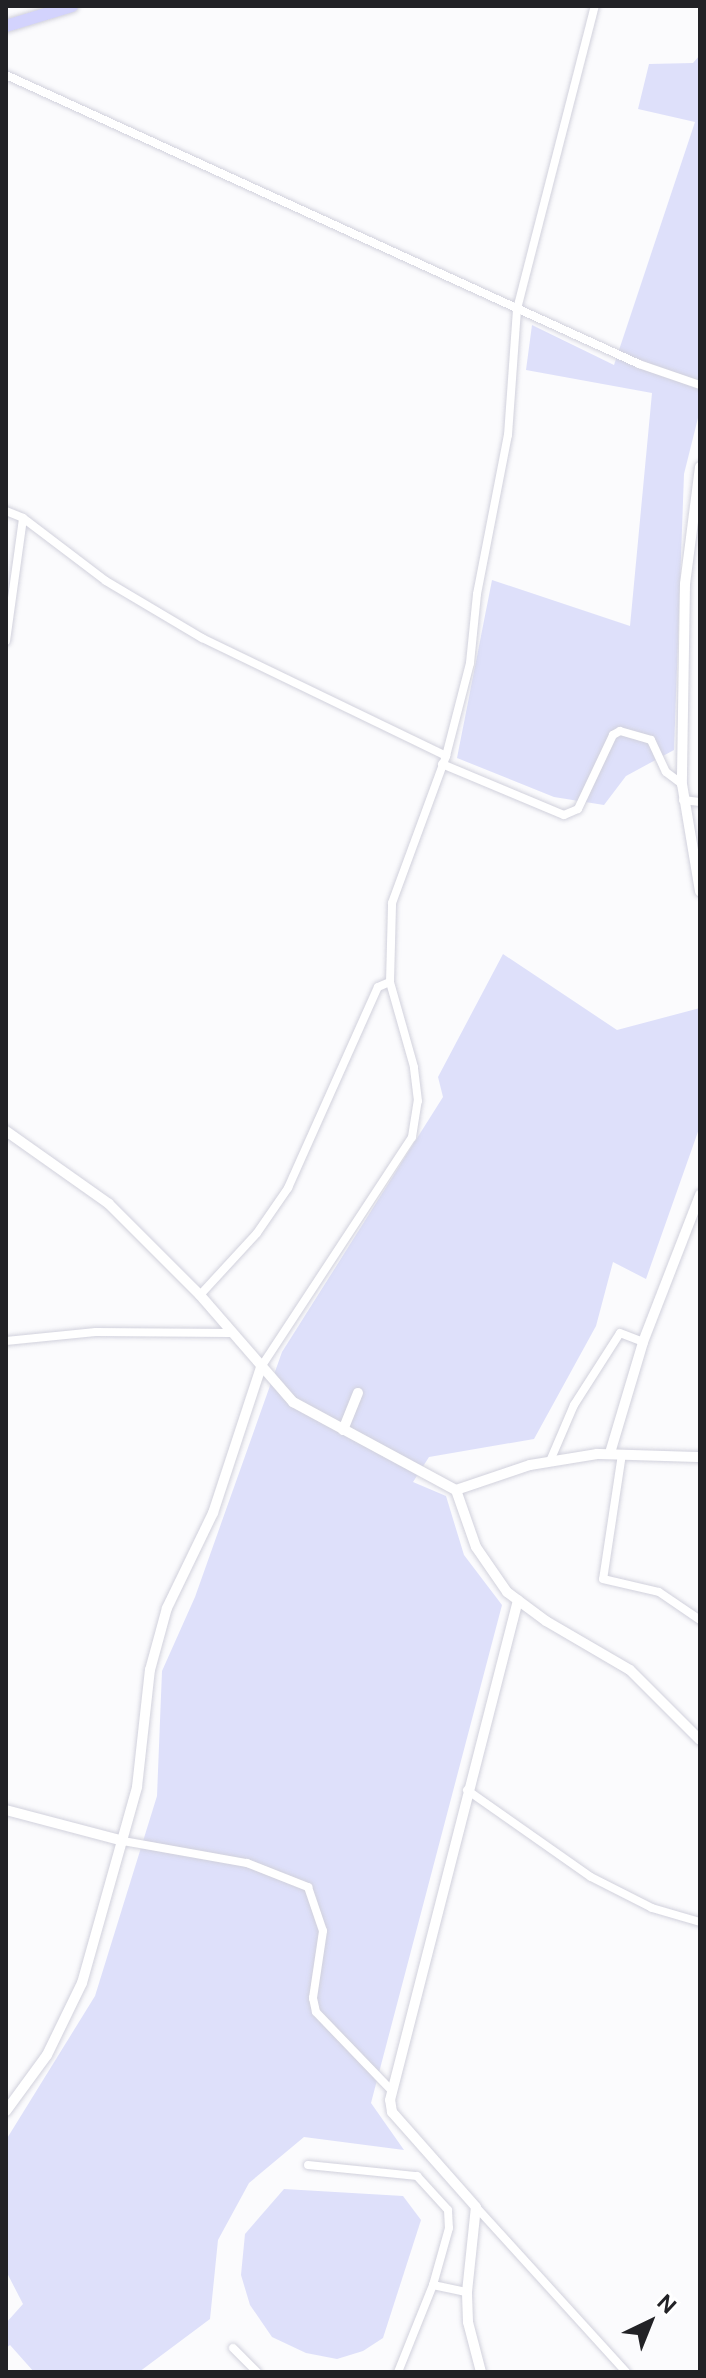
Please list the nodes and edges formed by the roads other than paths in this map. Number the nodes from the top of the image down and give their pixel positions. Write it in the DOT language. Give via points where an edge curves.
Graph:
graph roads {
  1 [pos="72,6"];
  2 [pos="595,6"];
  3 [pos="6,26"];
  4 [pos="6,75"];
  5 [pos="517,309"];
  6 [pos="700,385"];
  7 [pos="700,467"];
  8 [pos="6,511"];
  9 [pos="23,518"];
  10 [pos="6,641"];
  11 [pos="444,760"];
  12 [pos="682,784"];
  13 [pos="683,800"];
  14 [pos="700,802"];
  15 [pos="700,892"];
  16 [pos="390,982"];
  17 [pos="6,1131"];
  18 [pos="700,1195"];
  19 [pos="200,1295"];
  20 [pos="230,1333"];
  21 [pos="6,1341"];
  22 [pos="643,1342"];
  23 [pos="261,1367"];
  24 [pos="358,1393"];
  25 [pos="343,1430"];
  26 [pos="610,1453"];
  27 [pos="622,1454"];
  28 [pos="700,1457"];
  29 [pos="550,1461"];
  30 [pos="456,1490"];
  31 [pos="518,1600"];
  32 [pos="700,1620"];
  33 [pos="700,1740"];
  34 [pos="467,1790"];
  35 [pos="6,1810"];
  36 [pos="123,1841"];
  37 [pos="700,1922"];
  38 [pos="391,2090"];
  39 [pos="6,2111"];
  40 [pos="308,2165"];
  41 [pos="456,2184"];
  42 [pos="438,2196"];
  43 [pos="476,2207"];
  44 [pos="433,2285"];
  45 [pos="467,2292"];
  46 [pos="233,2348"];
  47 [pos="257,2372"];
  48 [pos="398,2372"];
  49 [pos="481,2372"];
  50 [pos="626,2372"];
  1 -- 3 [label="main road"];
  2 -- 5 [label="street"];
  4 -- 5 [label="street"];
  5 -- 6 [label="street" via="639,364"];
  5 -- 11 [label="street" via="503,469 479,581 470,663"];
  7 -- 12 [label="street" via="685,584"];
  8 -- 9 [label="street"];
  9 -- 10 [label="street"];
  9 -- 11 [label="street" via="106,581 202,638"];
  11 -- 12 [label="street" via="564,815 578,809 613,735 620,731 651,740 666,772"];
  11 -- 16 [label="street" via="392,903"];
  12 -- 13 [label="street"];
  13 -- 14 [label="street"];
  13 -- 15 [label="street"];
  16 -- 19 [label="street" via="378,987 288,1188 257,1233"];
  16 -- 23 [label="street" via="414,1067 418,1101 412,1137"];
  17 -- 19 [label="street" via="90,1188"];
  18 -- 22 [label="street"];
  19 -- 20 [label="street"];
  20 -- 21 [label="street" via="96,1332"];
  20 -- 23 [label="street"];
  22 -- 26 [label="street"];
  22 -- 29 [label="street" via="620,1333 574,1405"];
  23 -- 25 [label="street" via="293,1402"];
  23 -- 36 [label="street" via="213,1513 167,1608 150,1670 137,1787"];
  24 -- 25 [label="street"];
  25 -- 30 [label="street"];
  26 -- 27 [label="street"];
  26 -- 29 [label="street"];
  27 -- 28 [label="street"];
  27 -- 32 [label="street" via="603,1579 659,1592"];
  29 -- 30 [label="street"];
  30 -- 31 [label="street" via="490,1572"];
  31 -- 33 [label="street" via="630,1670"];
  31 -- 34 [label="street"];
  34 -- 37 [label="street" via="591,1877 652,1908"];
  34 -- 38 [label="street"];
  35 -- 36 [label="street"];
  36 -- 38 [label="street" via="247,1863 308,1887 323,1931 313,1998 316,2012"];
  36 -- 39 [label="street" via="71,2010"];
  38 -- 41 [label="street" via="392,2112"];
  40 -- 42 [label="street" via="417,2176"];
  41 -- 42 [label="street"];
  41 -- 43 [label="street"];
  42 -- 44 [label="street" via="450,2217"];
  43 -- 45 [label="street"];
  43 -- 50 [label="street"];
  44 -- 45 [label="street"];
  44 -- 48 [label="street"];
  45 -- 49 [label="street" via="468,2322"];
  46 -- 47 [label="street"];
}
